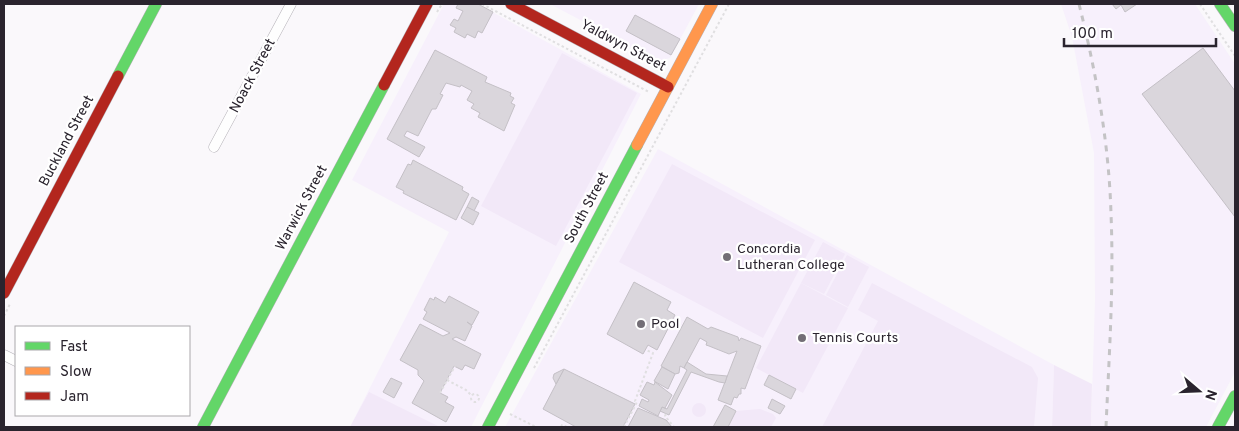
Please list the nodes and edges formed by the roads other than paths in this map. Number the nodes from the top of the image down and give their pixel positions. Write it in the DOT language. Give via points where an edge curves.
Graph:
graph roads {
  1 [pos="156,4"];
  2 [pos="291,4"];
  3 [pos="427,4"];
  4 [pos="511,4"];
  5 [pos="712,4"];
  6 [pos="1220,4"];
  7 [pos="1235,26"];
  8 [pos="668,87"];
  9 [pos="214,147"];
  10 [pos="4,293"];
  11 [pos="4,355"];
  12 [pos="15,361"];
  13 [pos="1235,396"];
  14 [pos="203,427"];
  15 [pos="488,427"];
  16 [pos="1218,427"];
  1 -- 10 [label="main road, Buckland Street"];
  2 -- 9 [label="street, Noack Street"];
  3 -- 14 [label="main road, Warwick Street"];
  4 -- 8 [label="main road, Yaldwyn Street"];
  5 -- 8 [label="main road, South Street"];
  6 -- 7 [label="main road"];
  8 -- 15 [label="main road, South Street"];
  11 -- 12 [label="street"];
  13 -- 16 [label="main road"];
}
